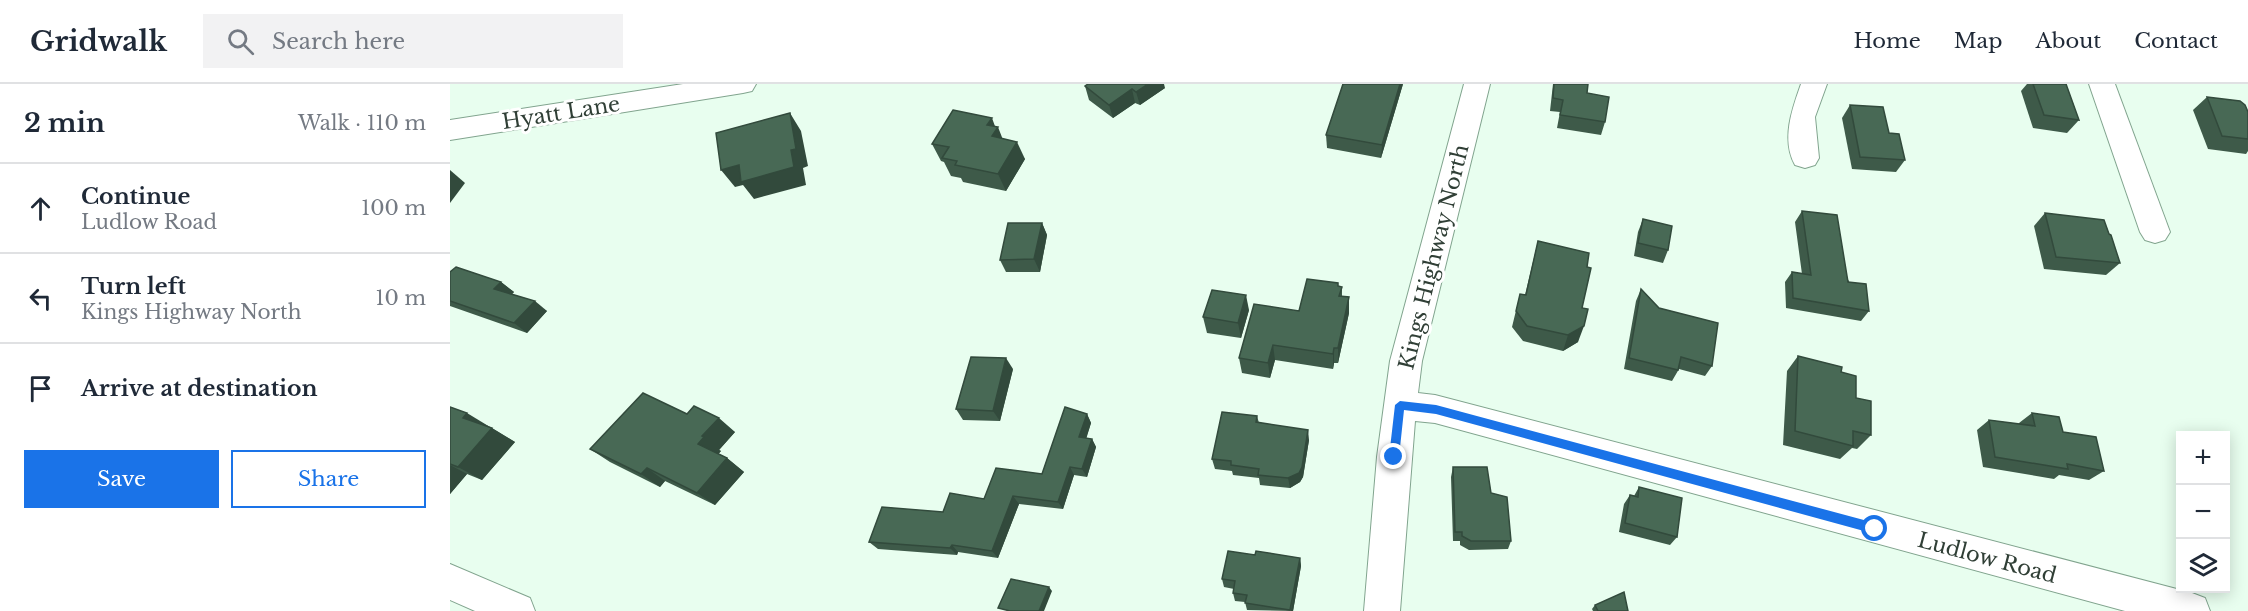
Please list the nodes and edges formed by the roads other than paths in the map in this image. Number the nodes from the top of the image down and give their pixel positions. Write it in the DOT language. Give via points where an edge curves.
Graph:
graph roads {
  1 [pos="743,84"];
  2 [pos="1477,84"];
  3 [pos="1814,84"];
  4 [pos="2102,84"];
  5 [pos="450,130"];
  6 [pos="1805,158"];
  7 [pos="2155,232"];
  8 [pos="1400,405"];
  9 [pos="450,582"];
  10 [pos="517,611"];
  11 [pos="1382,611"];
  12 [pos="2192,611"];
  1 -- 5 [label="street, Hyatt Lane"];
  2 -- 8 [label="street, Kings Highway North" via="1411,339"];
  3 -- 6 [label="street" via="1802,117"];
  4 -- 7 [label="street"];
  8 -- 11 [label="street, Kings Highway North"];
  8 -- 12 [label="street, Ludlow Road" via="1436,410"];
  9 -- 10 [label="street"];
}
